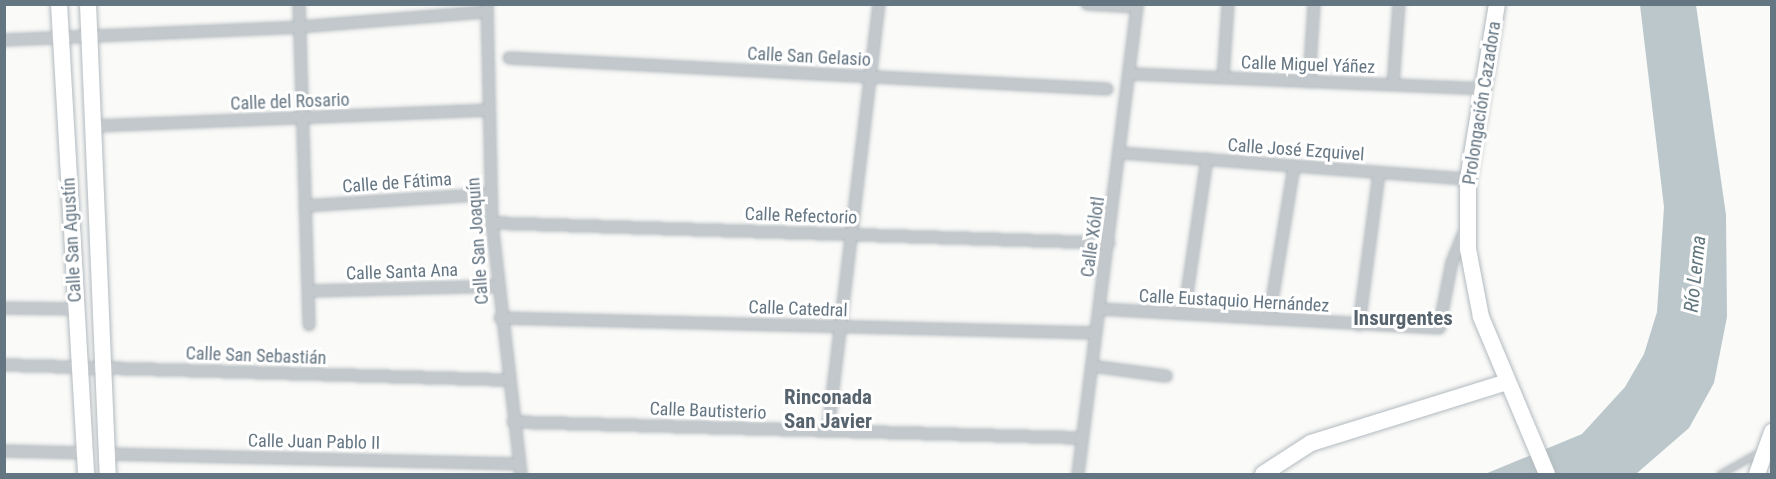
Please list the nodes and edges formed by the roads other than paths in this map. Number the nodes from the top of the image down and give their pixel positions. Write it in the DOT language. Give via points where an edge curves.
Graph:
graph roads {
  1 [pos="59,4"];
  2 [pos="88,4"];
  3 [pos="299,4"];
  4 [pos="879,4"];
  5 [pos="1087,4"];
  6 [pos="1228,4"];
  7 [pos="1314,4"];
  8 [pos="1399,4"];
  9 [pos="1497,4"];
  10 [pos="1137,6"];
  11 [pos="487,8"];
  12 [pos="299,27"];
  13 [pos="89,36"];
  14 [pos="61,37"];
  15 [pos="4,40"];
  16 [pos="509,58"];
  17 [pos="1132,74"];
  18 [pos="872,76"];
  19 [pos="1223,78"];
  20 [pos="1309,82"];
  21 [pos="1393,85"];
  22 [pos="1107,89"];
  23 [pos="1483,90"];
  24 [pos="488,110"];
  25 [pos="302,118"];
  26 [pos="93,126"];
  27 [pos="1121,153"];
  28 [pos="1207,159"];
  29 [pos="1294,166"];
  30 [pos="1379,173"];
  31 [pos="1468,180"];
  32 [pos="490,194"];
  33 [pos="305,206"];
  34 [pos="492,223"];
  35 [pos="1467,224"];
  36 [pos="852,235"];
  37 [pos="1109,243"];
  38 [pos="497,286"];
  39 [pos="308,291"];
  40 [pos="4,308"];
  41 [pos="75,309"];
  42 [pos="1099,309"];
  43 [pos="1184,314"];
  44 [pos="500,318"];
  45 [pos="1269,319"];
  46 [pos="309,325"];
  47 [pos="1359,325"];
  48 [pos="841,327"];
  49 [pos="1096,333"];
  50 [pos="4,365"];
  51 [pos="1092,366"];
  52 [pos="79,367"];
  53 [pos="104,368"];
  54 [pos="1166,376"];
  55 [pos="507,380"];
  56 [pos="1507,382"];
  57 [pos="513,422"];
  58 [pos="828,431"];
  59 [pos="1772,432"];
  60 [pos="1082,438"];
  61 [pos="1768,447"];
  62 [pos="4,451"];
  63 [pos="84,453"];
  64 [pos="107,454"];
  65 [pos="520,469"];
  66 [pos="86,474"];
  67 [pos="108,474"];
  68 [pos="1078,474"];
  69 [pos="1263,474"];
  70 [pos="1547,474"];
  71 [pos="1720,474"];
  72 [pos="1757,474"];
  1 -- 14 [label="street, Calle San Agustín"];
  2 -- 13 [label="street, Calle San Agustín"];
  3 -- 12 [label="street"];
  4 -- 18 [label="street"];
  5 -- 10 [label="street"];
  6 -- 19 [label="street"];
  7 -- 20 [label="street"];
  8 -- 21 [label="street"];
  9 -- 23 [label="street, Prolongación Cazadora"];
  10 -- 17 [label="street, Calle Xólotl"];
  11 -- 12 [label="street"];
  11 -- 24 [label="street, Calle San Joaquín"];
  12 -- 13 [label="street"];
  12 -- 25 [label="street"];
  13 -- 14 [label="street"];
  13 -- 26 [label="street, Calle San Agustín"];
  14 -- 15 [label="street"];
  14 -- 41 [label="street, Calle San Agustín"];
  16 -- 18 [label="street, Calle San Gelasio"];
  17 -- 19 [label="street, Calle Miguel Yáñez"];
  17 -- 27 [label="street, Calle Xólotl"];
  18 -- 22 [label="street, Calle San Gelasio"];
  18 -- 36 [label="street"];
  19 -- 20 [label="street, Calle Miguel Yáñez"];
  20 -- 21 [label="street, Calle Miguel Yáñez"];
  21 -- 23 [label="street, Calle Miguel Yáñez"];
  23 -- 31 [label="street, Prolongación Cazadora"];
  24 -- 25 [label="street, Calle del Rosario"];
  24 -- 32 [label="street, Calle San Joaquín"];
  25 -- 26 [label="street, Calle del Rosario"];
  25 -- 33 [label="street"];
  26 -- 53 [label="street, Calle San Agustín"];
  27 -- 28 [label="street, Calle José Ezquivel"];
  27 -- 37 [label="street, Calle Xólotl"];
  28 -- 29 [label="street, Calle José Ezquivel"];
  28 -- 43 [label="street"];
  29 -- 30 [label="street, Calle José Ezquivel"];
  29 -- 45 [label="street"];
  30 -- 31 [label="street, Calle José Ezquivel"];
  30 -- 47 [label="street"];
  31 -- 35 [label="street, Prolongación Cazadora"];
  32 -- 33 [label="street, Calle de Fátima"];
  32 -- 34 [label="street, Calle San Joaquín"];
  33 -- 39 [label="street"];
  34 -- 36 [label="street, Calle Refectorio"];
  34 -- 38 [label="street, Calle San Joaquín"];
  35 -- 47 [label="street, Calle Eustaquio Hernández" via="1452,262 1439,328"];
  35 -- 56 [label="street, Prolongación Cazadora" via="1481,317"];
  36 -- 37 [label="street, Calle Refectorio"];
  36 -- 48 [label="street"];
  37 -- 42 [label="street, Calle Xólotl"];
  38 -- 39 [label="street, Calle Santa Ana"];
  38 -- 44 [label="street, Calle San Joaquín"];
  39 -- 46 [label="street"];
  40 -- 41 [label="street"];
  41 -- 52 [label="street, Calle San Agustín"];
  42 -- 43 [label="street, Calle Eustaquio Hernández"];
  42 -- 49 [label="street, Calle Xólotl"];
  43 -- 45 [label="street, Calle Eustaquio Hernández"];
  44 -- 48 [label="street, Calle Catedral"];
  44 -- 55 [label="street, Calle San Joaquín"];
  45 -- 47 [label="street, Calle Eustaquio Hernández"];
  48 -- 49 [label="street, Calle Catedral"];
  48 -- 58 [label="street"];
  49 -- 51 [label="street, Calle Xólotl"];
  50 -- 52 [label="street, Calle San Sebastián"];
  51 -- 54 [label="street"];
  51 -- 60 [label="street, Calle Xólotl"];
  52 -- 53 [label="street, Calle San Sebastián"];
  52 -- 63 [label="street, Calle San Agustín"];
  53 -- 55 [label="street, Calle San Sebastián"];
  53 -- 64 [label="street, Calle San Agustín"];
  55 -- 57 [label="street, Calle San Joaquín"];
  56 -- 69 [label="street" via="1311,443"];
  56 -- 70 [label="street, Prolongación Cazadora"];
  57 -- 58 [label="street, Calle Bautisterio"];
  57 -- 65 [label="street, Calle San Joaquín"];
  58 -- 60 [label="street, Calle Bautisterio"];
  59 -- 61 [label="street"];
  60 -- 68 [label="street, Calle Xólotl"];
  61 -- 71 [label="lane"];
  61 -- 72 [label="street"];
  62 -- 63 [label="street"];
  63 -- 66 [label="street, Calle San Agustín"];
  64 -- 65 [label="street, Calle Juan Pablo II"];
  64 -- 67 [label="street, Calle San Agustín"];
}
